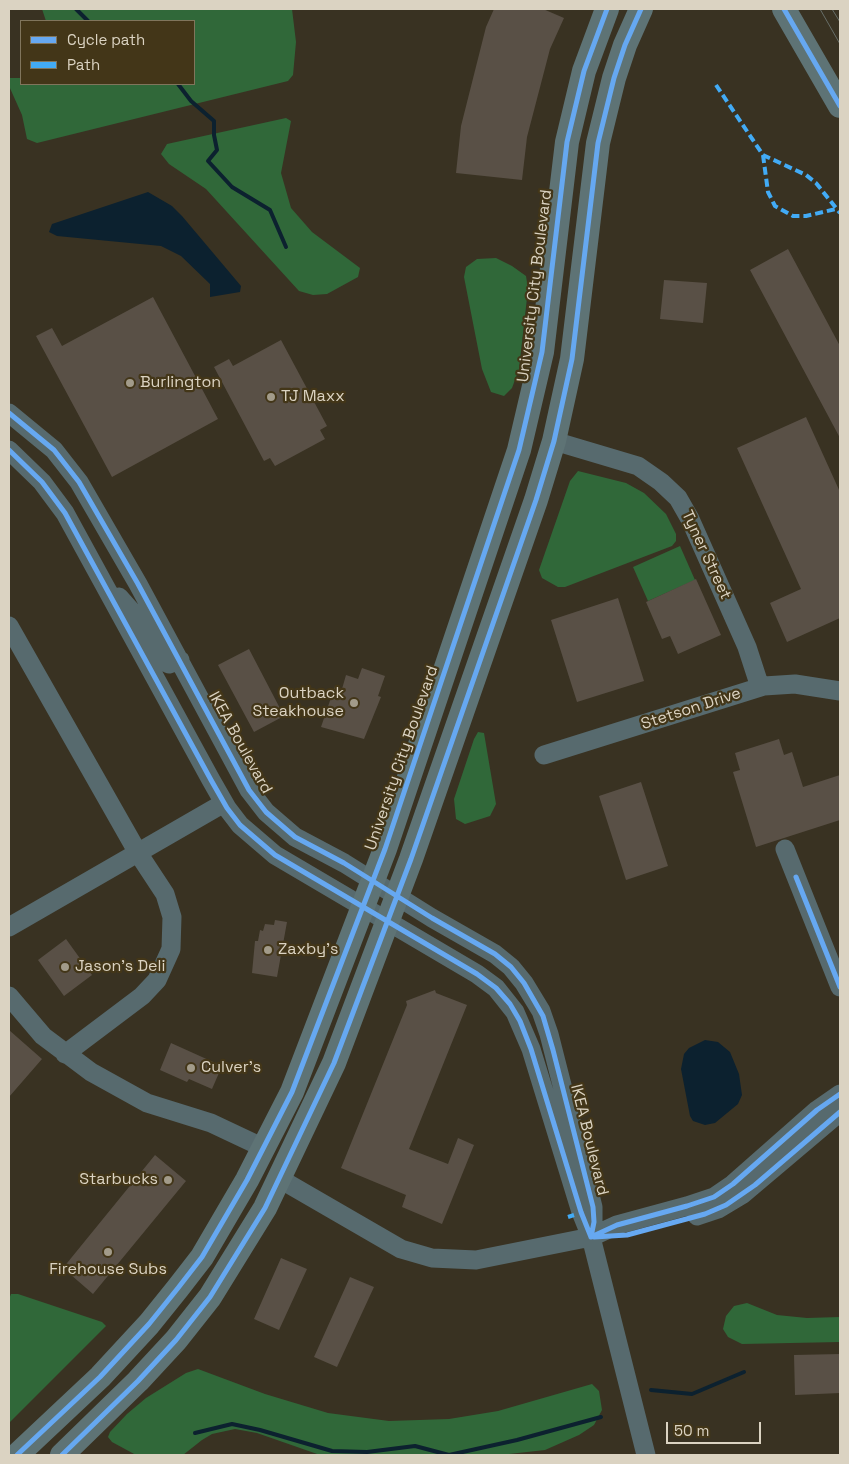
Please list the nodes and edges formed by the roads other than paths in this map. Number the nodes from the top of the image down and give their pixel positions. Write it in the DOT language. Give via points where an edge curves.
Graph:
graph roads {
  1 [pos="607,9"];
  2 [pos="641,9"];
  3 [pos="784,9"];
  4 [pos="840,106"];
  5 [pos="9,413"];
  6 [pos="554,441"];
  7 [pos="9,450"];
  8 [pos="104,582"];
  9 [pos="9,626"];
  10 [pos="180,660"];
  11 [pos="760,687"];
  12 [pos="840,691"];
  13 [pos="544,755"];
  14 [pos="224,803"];
  15 [pos="785,849"];
  16 [pos="138,853"];
  17 [pos="373,881"];
  18 [pos="397,896"];
  19 [pos="363,907"];
  20 [pos="387,922"];
  21 [pos="9,928"];
  22 [pos="840,987"];
  23 [pos="9,996"];
  24 [pos="65,1054"];
  25 [pos="840,1094"];
  26 [pos="840,1112"];
  27 [pos="264,1148"];
  28 [pos="280,1179"];
  29 [pos="591,1237"];
  30 [pos="17,1455"];
  31 [pos="62,1455"];
  32 [pos="646,1455"];
  1 -- 17 [label="main road, University City Boulevard" via="584,71 569,134 558,202 545,329 522,441"];
  2 -- 6 [label="main road" via="614,78 598,143 572,359"];
  3 -- 4 [label="main road"];
  5 -- 10 [label="street, IKEA Boulevard" via="44,440 74,474"];
  6 -- 11 [label="street, Tyner Street" via="638,466 672,492 690,519 714,572 754,665"];
  6 -- 18 [label="main road"];
  7 -- 8 [label="street, IKEA Boulevard" via="58,502"];
  8 -- 10 [label="street" via="142,622 163,661 169,664"];
  8 -- 14 [label="street, IKEA Boulevard"];
  9 -- 16 [label="street"];
  10 -- 17 [label="street, IKEA Boulevard" via="249,790 266,812 295,837"];
  11 -- 12 [label="street, Stetson Drive" via="795,684"];
  11 -- 13 [label="street, Stetson Drive"];
  14 -- 16 [label="street"];
  14 -- 19 [label="street, IKEA Boulevard" via="244,829 266,849"];
  15 -- 22 [label="street"];
  16 -- 21 [label="street"];
  16 -- 24 [label="street" via="169,906 173,927 168,959 157,980 142,996"];
  17 -- 18 [label="street, IKEA Boulevard"];
  17 -- 19 [label="main road, University City Boulevard"];
  18 -- 20 [label="main road"];
  18 -- 29 [label="street, IKEA Boulevard" via="503,960 536,1002 549,1034 593,1207"];
  19 -- 20 [label="street, IKEA Boulevard"];
  19 -- 27 [label="main road, University City Boulevard" via="295,1084"];
  20 -- 28 [label="main road" via="324,1087"];
  20 -- 29 [label="street, IKEA Boulevard" via="482,977 496,988 515,1012 531,1049"];
  23 -- 24 [label="street" via="26,1018"];
  24 -- 27 [label="street" via="147,1103 211,1123"];
  25 -- 29 [label="street" via="714,1197 611,1226"];
  26 -- 29 [label="street" via="743,1194 718,1209 626,1235"];
  27 -- 30 [label="main road, University City Boulevard" via="202,1256 178,1288 100,1377"];
  28 -- 29 [label="street" via="402,1249 432,1258 476,1260"];
  28 -- 31 [label="main road" via="210,1297 138,1381"];
  29 -- 32 [label="street, IKEA Boulevard"];
}
